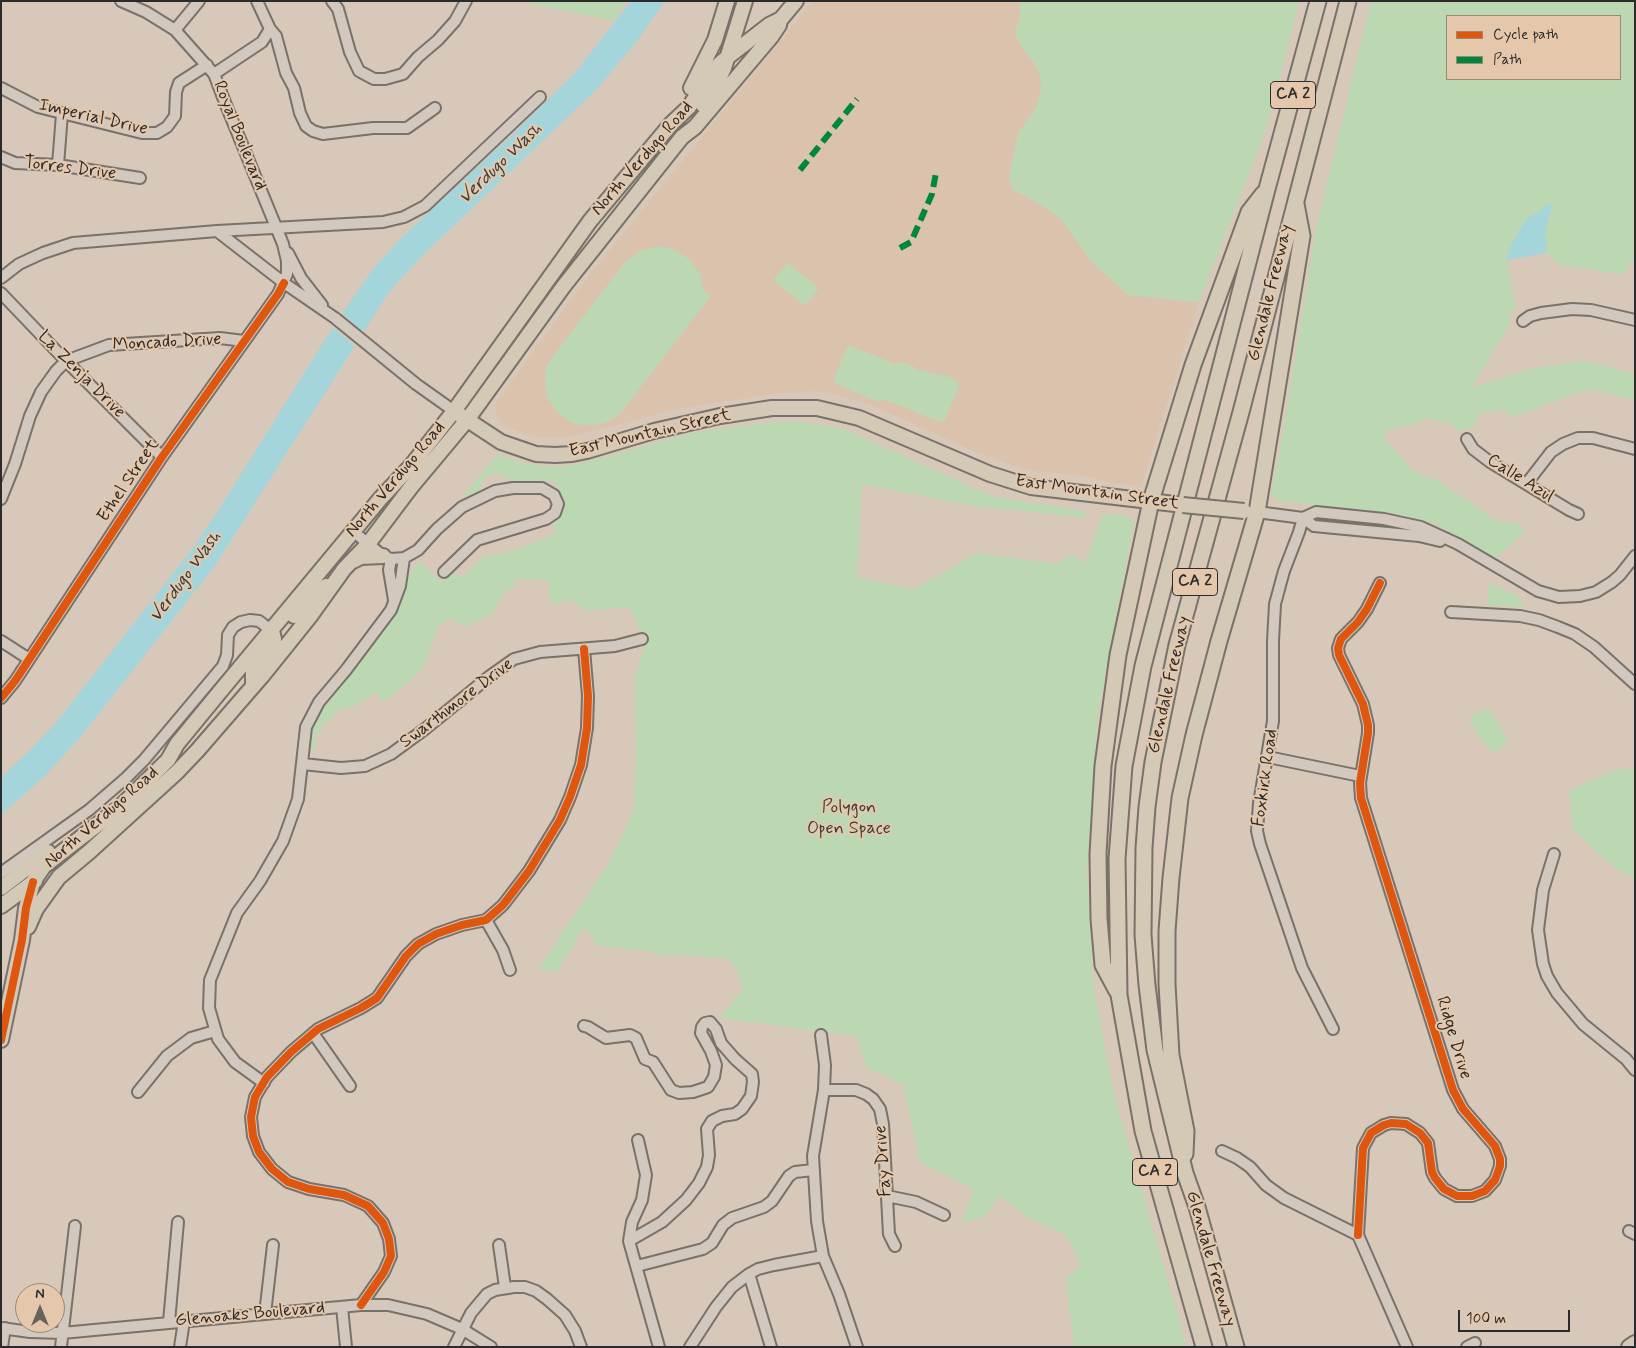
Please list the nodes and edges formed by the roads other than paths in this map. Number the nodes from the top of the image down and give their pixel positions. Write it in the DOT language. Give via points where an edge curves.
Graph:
graph roads {
  1 [pos="121,1"];
  2 [pos="199,1"];
  3 [pos="257,1"];
  4 [pos="332,1"];
  5 [pos="466,1"];
  6 [pos="727,1"];
  7 [pos="745,1"];
  8 [pos="796,1"];
  9 [pos="1318,1"];
  10 [pos="1348,1"];
  11 [pos="781,19"];
  12 [pos="270,29"];
  13 [pos="175,30"];
  14 [pos="729,56"];
  15 [pos="207,65"];
  16 [pos="214,74"];
  17 [pos="1,88"];
  18 [pos="540,97"];
  19 [pos="435,108"];
  20 [pos="62,114"];
  21 [pos="671,124"];
  22 [pos="682,137"];
  23 [pos="1,157"];
  24 [pos="58,165"];
  25 [pos="140,178"];
  26 [pos="1268,189"];
  27 [pos="1296,198"];
  28 [pos="590,221"];
  29 [pos="276,228"];
  30 [pos="217,231"];
  31 [pos="606,234"];
  32 [pos="283,244"];
  33 [pos="1,278"];
  34 [pos="284,283"];
  35 [pos="1,293"];
  36 [pos="335,318"];
  37 [pos="1635,320"];
  38 [pos="1523,321"];
  39 [pos="244,341"];
  40 [pos="66,361"];
  41 [pos="454,411"];
  42 [pos="467,420"];
  43 [pos="1467,439"];
  44 [pos="1635,449"];
  45 [pos="162,457"];
  46 [pos="1527,483"];
  47 [pos="387,491"];
  48 [pos="1,499"];
  49 [pos="1157,502"];
  50 [pos="1250,512"];
  51 [pos="1578,514"];
  52 [pos="1302,518"];
  53 [pos="364,541"];
  54 [pos="1635,556"];
  55 [pos="387,557"];
  56 [pos="404,558"];
  57 [pos="348,565"];
  58 [pos="444,572"];
  59 [pos="315,578"];
  60 [pos="1380,584"];
  61 [pos="395,601"];
  62 [pos="1451,612"];
  63 [pos="272,631"];
  64 [pos="642,639"];
  65 [pos="1,642"];
  66 [pos="584,649"];
  67 [pos="29,659"];
  68 [pos="1635,684"];
  69 [pos="253,686"];
  70 [pos="1,698"];
  71 [pos="177,744"];
  72 [pos="1268,757"];
  73 [pos="303,764"];
  74 [pos="1360,776"];
  75 [pos="139,807"];
  76 [pos="1554,854"];
  77 [pos="1,873"];
  78 [pos="34,882"];
  79 [pos="1,888"];
  80 [pos="1,906"];
  81 [pos="486,920"];
  82 [pos="22,940"];
  83 [pos="510,970"];
  84 [pos="1119,995"];
  85 [pos="584,1026"];
  86 [pos="1333,1029"];
  87 [pos="215,1031"];
  88 [pos="313,1033"];
  89 [pos="822,1035"];
  90 [pos="1,1040"];
  91 [pos="1635,1070"];
  92 [pos="264,1083"];
  93 [pos="350,1086"];
  94 [pos="824,1090"];
  95 [pos="138,1092"];
  96 [pos="638,1140"];
  97 [pos="1222,1151"];
  98 [pos="813,1170"];
  99 [pos="1185,1173"];
  100 [pos="887,1196"];
  101 [pos="944,1215"];
  102 [pos="178,1222"];
  103 [pos="75,1226"];
  104 [pos="1358,1235"];
  105 [pos="629,1241"];
  106 [pos="499,1244"];
  107 [pos="273,1245"];
  108 [pos="895,1246"];
  109 [pos="823,1256"];
  110 [pos="637,1266"];
  111 [pos="749,1274"];
  112 [pos="506,1287"];
  113 [pos="361,1305"];
  114 [pos="65,1308"];
  115 [pos="342,1308"];
  116 [pos="265,1314"];
  117 [pos="184,1321"];
  118 [pos="169,1322"];
  119 [pos="3,1328"];
  120 [pos="462,1329"];
  121 [pos="65,1332"];
  122 [pos="62,1333"];
  123 [pos="1635,1343"];
  124 [pos="2,1347"];
  125 [pos="61,1347"];
  126 [pos="180,1347"];
  127 [pos="346,1347"];
  128 [pos="454,1347"];
  129 [pos="491,1347"];
  130 [pos="581,1347"];
  131 [pos="659,1347"];
  132 [pos="690,1347"];
  133 [pos="771,1347"];
  134 [pos="857,1347"];
  135 [pos="1204,1347"];
  136 [pos="1236,1347"];
  137 [pos="1407,1347"];
  138 [pos="1629,1347"];
  1 -- 13 [label="street, Royal Boulevard"];
  2 -- 13 [label="street"];
  3 -- 12 [label="street"];
  4 -- 5 [label="street" via="338,9 359,71 374,79 403,74 455,21"];
  6 -- 21 [label="main road" via="707,57"];
  7 -- 14 [label="main road"];
  8 -- 11 [label="main road, North Verdugo Road"];
  9 -- 26 [label="highway, Glendale Freeway / CA 2"];
  10 -- 27 [label="highway, Glendale Freeway / CA 2"];
  11 -- 14 [label="main road, North Verdugo Road"];
  11 -- 22 [label="main road, North Verdugo Road" via="771,37"];
  12 -- 16 [label="street" via="262,42"];
  12 -- 19 [label="street" via="276,36 300,113 306,126 313,131 323,134 407,128"];
  13 -- 15 [label="street, Royal Boulevard"];
  14 -- 21 [label="main road, North Verdugo Road" via="714,69 694,99"];
  14 -- 22 [label="main road" via="717,83"];
  15 -- 16 [label="street, Royal Boulevard"];
  15 -- 20 [label="street, Imperial Drive" via="180,83 176,92 175,116 167,127 157,133 142,133"];
  16 -- 29 [label="street, Royal Boulevard"];
  17 -- 20 [label="street, Imperial Drive" via="38,107"];
  18 -- 29 [label="street" via="415,212 383,222"];
  20 -- 24 [label="street"];
  21 -- 28 [label="main road, North Verdugo Road"];
  22 -- 31 [label="main road, North Verdugo Road"];
  23 -- 24 [label="street, Torres Drive" via="15,163"];
  24 -- 25 [label="street, Torres Drive"];
  26 -- 49 [label="highway" via="1249,212 1193,365"];
  26 -- 84 [label="highway, Glendale Freeway / CA 2" via="1143,666 1124,766 1117,859"];
  27 -- 50 [label="highway" via="1302,236"];
  27 -- 99 [label="highway, Glendale Freeway / CA 2" via="1177,645 1152,762 1144,848 1146,985 1155,1050"];
  28 -- 31 [label="main road"];
  28 -- 41 [label="main road, North Verdugo Road"];
  29 -- 30 [label="street"];
  29 -- 32 [label="street, Royal Boulevard"];
  30 -- 33 [label="street" via="73,243 19,264"];
  30 -- 34 [label="street, East Mountain Street"];
  31 -- 42 [label="main road, North Verdugo Road" via="563,287"];
  32 -- 34 [label="street, Royal Boulevard" via="287,261"];
  32 -- 36 [label="street" via="301,278"];
  34 -- 36 [label="street, East Mountain Street"];
  34 -- 39 [label="street, Ethel Street"];
  35 -- 40 [label="street, La Zenja Drive"];
  36 -- 41 [label="street, East Mountain Street"];
  37 -- 38 [label="street" via="1572,309 1541,313"];
  39 -- 40 [label="street, Moncado Drive" via="220,338 109,345"];
  39 -- 45 [label="street, Ethel Street"];
  40 -- 45 [label="street, La Zenja Drive"];
  40 -- 48 [label="street, Moncado Drive" via="41,392"];
  41 -- 42 [label="main road, East Mountain Street"];
  41 -- 47 [label="main road, North Verdugo Road"];
  42 -- 49 [label="main road, East Mountain Street" via="501,442 536,454 555,455 587,451 720,416 772,408 817,408 859,418 990,474 1031,487"];
  42 -- 53 [label="main road, North Verdugo Road"];
  43 -- 46 [label="street, Calle Azul" via="1490,462"];
  44 -- 46 [label="street" via="1593,438 1578,438 1551,452"];
  45 -- 67 [label="street, Ethel Street"];
  46 -- 51 [label="street, Calle Azul"];
  47 -- 53 [label="main road" via="388,500"];
  47 -- 59 [label="main road, North Verdugo Road"];
  49 -- 50 [label="main road, East Mountain Street, bridge"];
  49 -- 84 [label="highway" via="1118,655 1103,766 1098,854 1099,919 1103,965"];
  50 -- 52 [label="street"];
  50 -- 99 [label="highway" via="1180,798 1171,878 1167,984 1171,1055 1186,1131"];
  52 -- 54 [label="street" via="1314,526 1419,536 1458,544 1544,594 1559,597 1596,592 1620,575"];
  52 -- 72 [label="street, Foxkirk Road" via="1275,604 1274,709"];
  53 -- 55 [label="street"];
  53 -- 57 [label="main road, North Verdugo Road"];
  53 -- 59 [label="main road" via="328,572"];
  55 -- 56 [label="street"];
  55 -- 57 [label="main road" via="361,557"];
  55 -- 61 [label="street"];
  56 -- 58 [label="street" via="418,550 462,507 494,491 542,488 554,495 558,504 555,513 546,519 477,540"];
  56 -- 61 [label="street"];
  57 -- 63 [label="main road" via="282,629"];
  57 -- 69 [label="main road, North Verdugo Road"];
  59 -- 63 [label="main road, North Verdugo Road"];
  60 -- 74 [label="street, Ridge Drive" via="1367,609 1339,642 1338,651 1367,719 1368,733"];
  61 -- 73 [label="street" via="319,702 306,727"];
  62 -- 68 [label="street" via="1520,616 1558,626 1594,647"];
  63 -- 69 [label="main road" via="273,645 253,669"];
  63 -- 71 [label="main road, North Verdugo Road"];
  63 -- 77 [label="street" via="250,620 233,627 228,635 223,666 132,772 89,810"];
  64 -- 66 [label="street, Swarthmore Drive"];
  65 -- 67 [label="street"];
  66 -- 73 [label="street, Swarthmore Drive" via="540,652 514,660 391,754 365,766 341,768"];
  66 -- 81 [label="street" via="587,728 581,765 570,797 529,872 503,905"];
  67 -- 70 [label="street, Ethel Street"];
  69 -- 75 [label="main road, North Verdugo Road" via="197,751"];
  71 -- 78 [label="main road, North Verdugo Road" via="168,760 143,785 118,809 44,866"];
  71 -- 79 [label="main road" via="117,802"];
  72 -- 74 [label="street"];
  72 -- 86 [label="street, Foxkirk Road" via="1257,817 1260,844 1302,968"];
  73 -- 87 [label="street" via="298,799 283,841 237,913 210,980 209,1008"];
  74 -- 104 [label="street, Ridge Drive" via="1361,798 1453,1090 1463,1110 1495,1146 1500,1166 1495,1180 1485,1191 1472,1196 1457,1196 1444,1189 1435,1178 1428,1144 1420,1133 1406,1124 1391,1122 1384,1125 1371,1133 1363,1148"];
  75 -- 78 [label="main road"];
  75 -- 82 [label="main road, North Verdugo Road" via="59,877 36,909"];
  76 -- 91 [label="street" via="1543,890 1538,930 1547,976 1583,1024"];
  78 -- 80 [label="main road"];
  78 -- 82 [label="main road, North Verdugo Road" via="26,908"];
  81 -- 83 [label="street"];
  81 -- 88 [label="street" via="436,934 418,944 377,998"];
  82 -- 90 [label="main road, North Verdugo Road"];
  84 -- 135 [label="highway, Glendale Freeway / CA 2" via="1143,1131"];
  85 -- 105 [label="street" via="606,1038 630,1035 636,1038 645,1059 653,1062 671,1090 679,1093 708,1087 714,1077 716,1065 701,1033 705,1023 710,1022 721,1043 752,1074 751,1096 742,1109 712,1121 707,1129 710,1155 699,1183 662,1222"];
  87 -- 92 [label="street" via="235,1062"];
  87 -- 95 [label="street" via="191,1038 167,1056"];
  88 -- 92 [label="street"];
  88 -- 93 [label="street"];
  89 -- 94 [label="street"];
  92 -- 113 [label="street" via="255,1097 251,1117 258,1152 272,1169 288,1182 344,1195 368,1206 383,1223 391,1256"];
  94 -- 98 [label="street"];
  94 -- 100 [label="street, Fay Drive" via="856,1090 873,1099 880,1109"];
  96 -- 105 [label="street" via="646,1175"];
  97 -- 104 [label="street" via="1250,1167 1266,1185 1284,1198"];
  98 -- 109 [label="street"];
  98 -- 110 [label="street" via="789,1176 772,1201 732,1218 703,1249"];
  99 -- 136 [label="highway, Glendale Freeway / CA 2"];
  100 -- 101 [label="street" via="916,1202"];
  100 -- 108 [label="street, Fay Drive" via="889,1234"];
  102 -- 118 [label="street"];
  103 -- 114 [label="street"];
  104 -- 137 [label="street"];
  105 -- 110 [label="street"];
  106 -- 112 [label="street"];
  107 -- 116 [label="street"];
  109 -- 111 [label="street" via="774,1265"];
  109 -- 134 [label="street"];
  110 -- 131 [label="street"];
  111 -- 132 [label="street" via="732,1287"];
  111 -- 133 [label="street"];
  112 -- 120 [label="street" via="487,1294"];
  112 -- 130 [label="street" via="536,1291 547,1299 565,1315"];
  113 -- 115 [label="street, Glenoaks Boulevard"];
  113 -- 120 [label="street, Glenoaks Boulevard" via="400,1307"];
  115 -- 116 [label="street, Glenoaks Boulevard"];
  115 -- 127 [label="street"];
  116 -- 117 [label="street, Glenoaks Boulevard"];
  117 -- 118 [label="street, Glenoaks Boulevard"];
  117 -- 126 [label="street"];
  118 -- 121 [label="street, Glenoaks Boulevard"];
  119 -- 124 [label="street"];
  120 -- 128 [label="street"];
  120 -- 129 [label="street, Glenoaks Boulevard"];
  122 -- 125 [label="street"];
  123 -- 138 [label="main road"];
}
